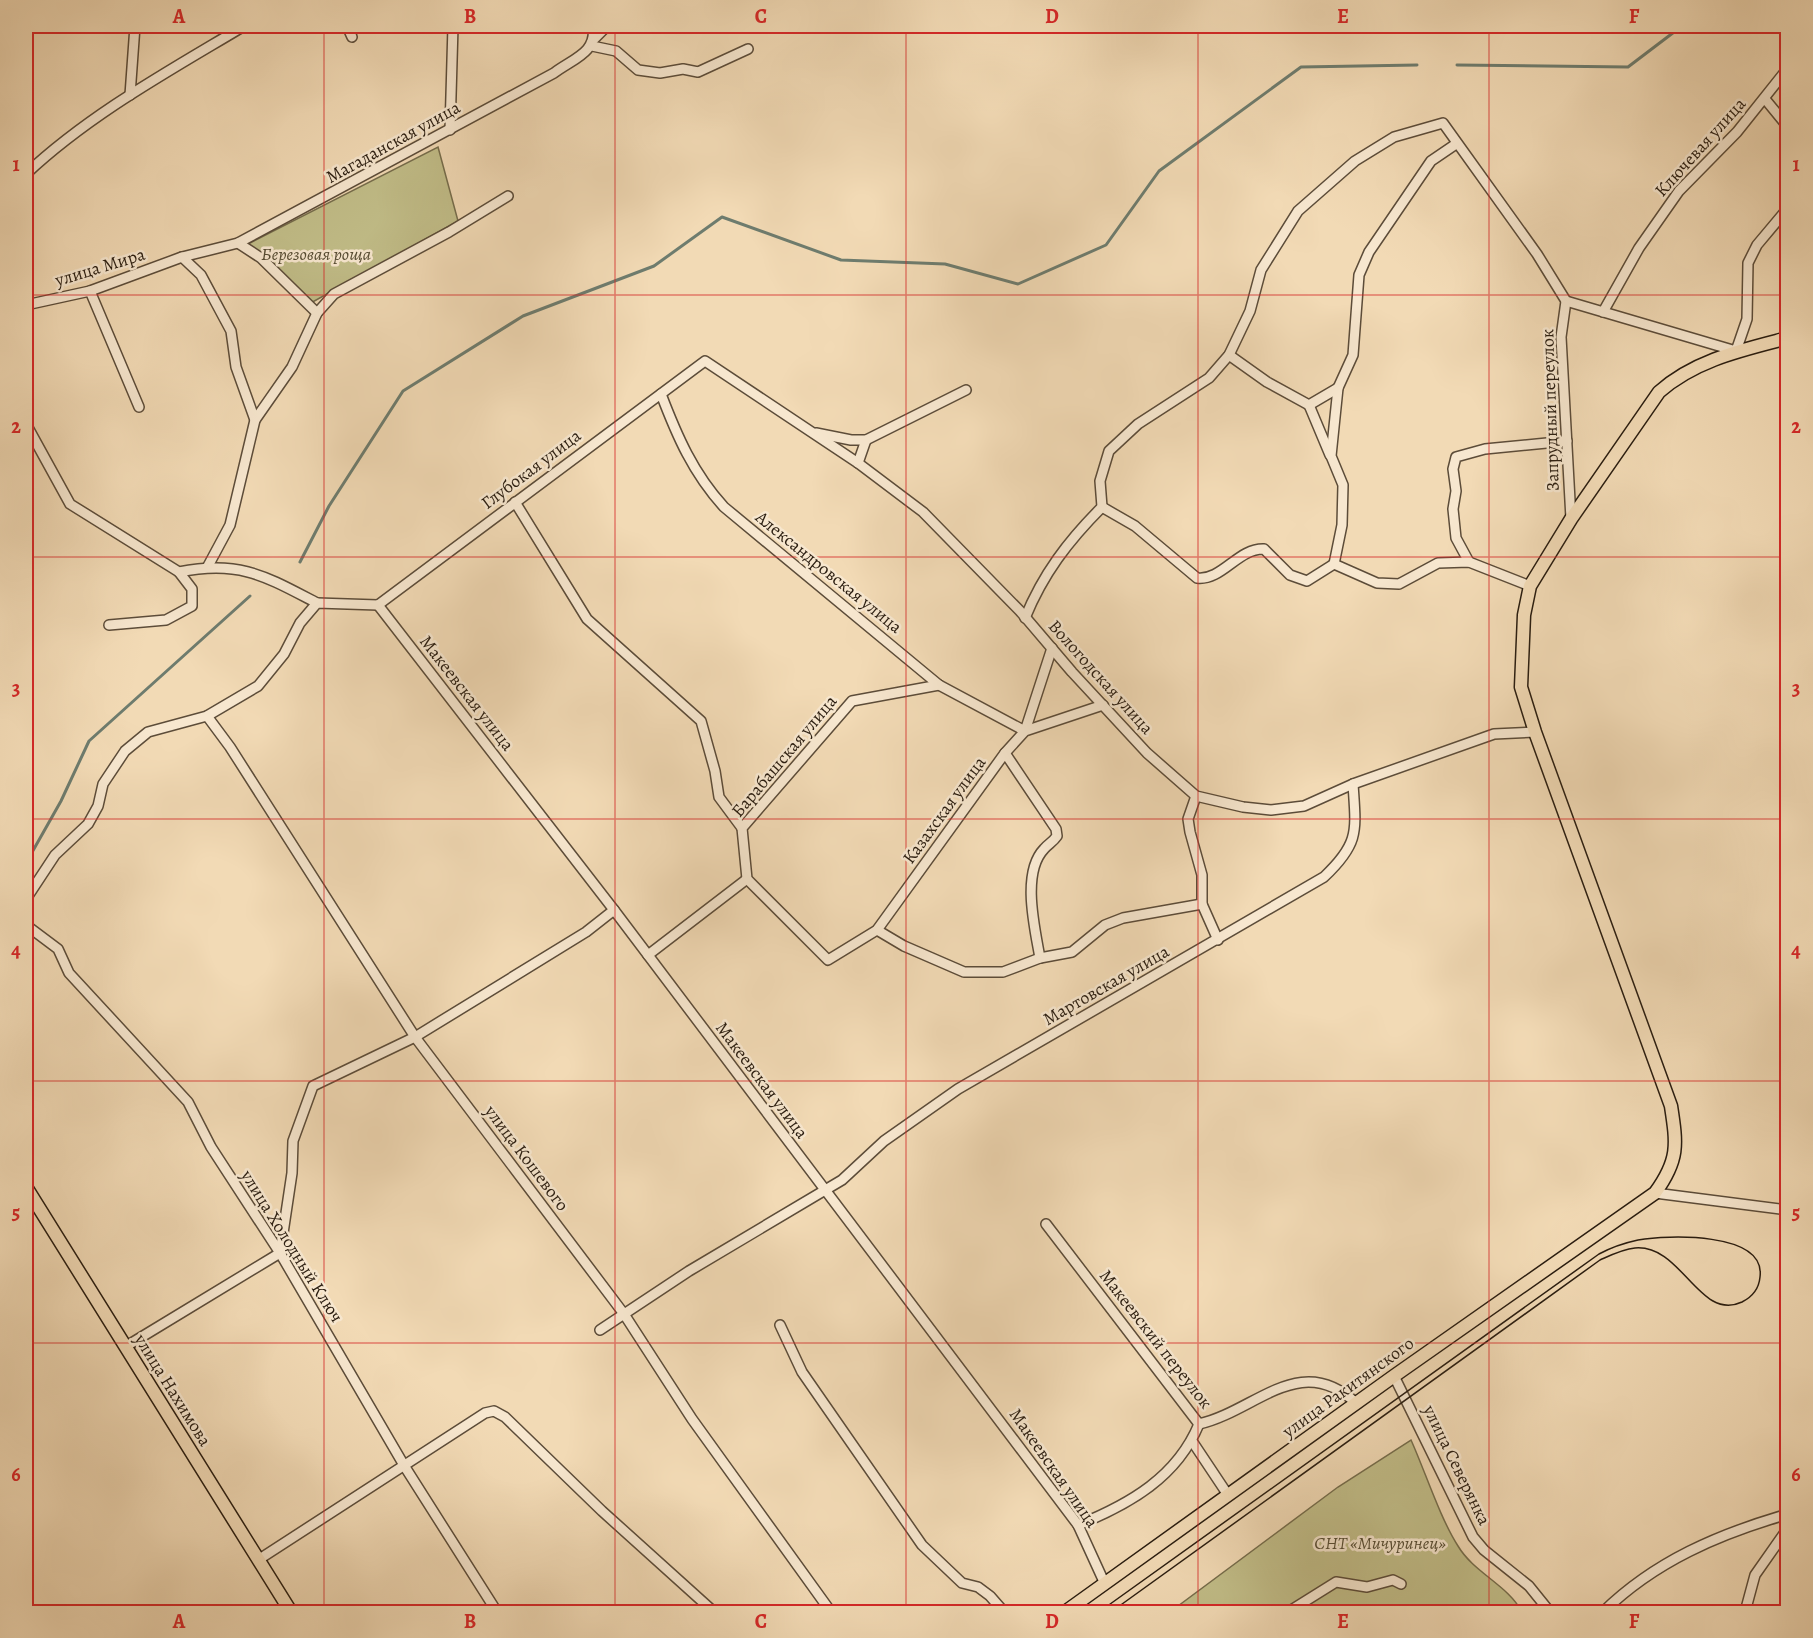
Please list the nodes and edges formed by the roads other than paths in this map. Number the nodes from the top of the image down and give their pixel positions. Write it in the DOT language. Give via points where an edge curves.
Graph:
graph roads {
  1 [pos="135,26"];
  2 [pos="244,26"];
  3 [pos="347,26"];
  4 [pos="453,26"];
  5 [pos="592,26"];
  6 [pos="607,26"];
  7 [pos="352,37"];
  8 [pos="593,42"];
  9 [pos="748,49"];
  10 [pos="1788,68"];
  11 [pos="130,95"];
  12 [pos="1765,99"];
  13 [pos="1788,127"];
  14 [pos="450,130"];
  15 [pos="1456,144"];
  16 [pos="26,174"];
  17 [pos="508,196"];
  18 [pos="1788,208"];
  19 [pos="238,243"];
  20 [pos="182,257"];
  21 [pos="90,291"];
  22 [pos="1566,300"];
  23 [pos="26,305"];
  24 [pos="1603,312"];
  25 [pos="317,313"];
  26 [pos="1788,338"];
  27 [pos="1736,351"];
  28 [pos="1229,356"];
  29 [pos="705,361"];
  30 [pos="1338,388"];
  31 [pos="966,390"];
  32 [pos="660,394"];
  33 [pos="1309,405"];
  34 [pos="139,407"];
  35 [pos="255,420"];
  36 [pos="26,424"];
  37 [pos="810,432"];
  38 [pos="866,440"];
  39 [pos="1567,441"];
  40 [pos="1331,456"];
  41 [pos="858,463"];
  42 [pos="515,502"];
  43 [pos="1102,507"];
  44 [pos="1571,519"];
  45 [pos="1469,562"];
  46 [pos="1334,564"];
  47 [pos="208,566"];
  48 [pos="179,572"];
  49 [pos="1530,586"];
  50 [pos="317,603"];
  51 [pos="378,605"];
  52 [pos="1025,618"];
  53 [pos="109,625"];
  54 [pos="1052,648"];
  55 [pos="939,685"];
  56 [pos="1103,705"];
  57 [pos="207,716"];
  58 [pos="1024,731"];
  59 [pos="1535,732"];
  60 [pos="1005,753"];
  61 [pos="1353,784"];
  62 [pos="1196,796"];
  63 [pos="742,828"];
  64 [pos="747,879"];
  65 [pos="26,898"];
  66 [pos="1202,904"];
  67 [pos="614,910"];
  68 [pos="26,925"];
  69 [pos="877,930"];
  70 [pos="1218,940"];
  71 [pos="648,955"];
  72 [pos="1040,958"];
  73 [pos="415,1037"];
  74 [pos="26,1187"];
  75 [pos="826,1189"];
  76 [pos="1655,1193"];
  77 [pos="1788,1210"];
  78 [pos="1046,1224"];
  79 [pos="280,1253"];
  80 [pos="624,1314"];
  81 [pos="780,1325"];
  82 [pos="600,1330"];
  83 [pos="125,1347"];
  84 [pos="1394,1376"];
  85 [pos="1357,1404"];
  86 [pos="1199,1424"];
  87 [pos="1192,1441"];
  88 [pos="405,1467"];
  89 [pos="1228,1495"];
  90 [pos="1788,1514"];
  91 [pos="1078,1525"];
  92 [pos="1788,1528"];
  93 [pos="258,1560"];
  94 [pos="1105,1584"];
  95 [pos="1401,1584"];
  96 [pos="291,1612"];
  97 [pos="497,1612"];
  98 [pos="714,1612"];
  99 [pos="831,1612"];
  100 [pos="1004,1612"];
  101 [pos="1065,1612"];
  102 [pos="1287,1612"];
  103 [pos="1550,1612"];
  104 [pos="1603,1612"];
  105 [pos="1745,1612"];
  1 -- 11 [label="street"];
  2 -- 11 [label="street"];
  3 -- 7 [label="street"];
  4 -- 14 [label="street"];
  5 -- 8 [label="street"];
  6 -- 8 [label="street, Магаданская улица"];
  8 -- 9 [label="street" via="616,51 638,70 660,73 684,69 698,72"];
  8 -- 14 [label="street, Магаданская улица" via="554,73"];
  10 -- 12 [label="street, Ключевая улица"];
  11 -- 16 [label="street" via="46,155"];
  12 -- 13 [label="street"];
  12 -- 24 [label="street, Ключевая улица" via="1679,191 1639,248"];
  14 -- 19 [label="street, Магаданская улица"];
  15 -- 22 [label="street"];
  15 -- 28 [label="street" via="1443,123 1394,137 1355,161 1298,211 1261,270 1250,311"];
  15 -- 30 [label="street" via="1431,161 1369,252 1359,275 1353,355"];
  17 -- 25 [label="street" via="334,294"];
  18 -- 27 [label="street" via="1757,245 1748,263 1747,319"];
  19 -- 20 [label="street, Магаданская улица"];
  19 -- 25 [label="street" via="261,258"];
  20 -- 21 [label="street, улица Мира"];
  20 -- 35 [label="street" via="201,275 231,331 236,367"];
  21 -- 23 [label="street, улица Мира"];
  21 -- 34 [label="street"];
  22 -- 24 [label="street"];
  22 -- 39 [label="street, Запрудный переулок" via="1561,337"];
  24 -- 27 [label="street"];
  25 -- 35 [label="street" via="292,367"];
  26 -- 27 [label="main road"];
  27 -- 44 [label="main road" via="1678,376 1659,392"];
  28 -- 33 [label="street"];
  28 -- 43 [label="street" via="1209,378 1138,424 1109,451 1100,481"];
  29 -- 32 [label="street, Глубокая улица"];
  29 -- 37 [label="street, Вологодская улица"];
  30 -- 33 [label="street"];
  30 -- 40 [label="street"];
  31 -- 38 [label="street"];
  32 -- 42 [label="street, Глубокая улица"];
  32 -- 55 [label="street, Александровская улица" via="683,451 724,507"];
  33 -- 40 [label="street"];
  35 -- 47 [label="street" via="230,525"];
  36 -- 48 [label="street" via="70,504"];
  37 -- 38 [label="street"];
  37 -- 41 [label="street, Вологодская улица"];
  38 -- 41 [label="street"];
  39 -- 44 [label="street, Запрудный переулок"];
  39 -- 45 [label="street" via="1485,449 1456,457 1455,538"];
  40 -- 46 [label="street" via="1343,485 1342,525"];
  41 -- 52 [label="street, Вологодская улица" via="923,512"];
  42 -- 51 [label="street, Глубокая улица"];
  42 -- 63 [label="street" via="587,619 701,721 719,797"];
  43 -- 46 [label="street" via="1135,526 1197,578 1204,579 1253,549 1264,549 1290,575 1306,581"];
  43 -- 52 [label="street" via="1055,559"];
  44 -- 49 [label="main road"];
  45 -- 46 [label="street" via="1438,563 1399,585 1377,583"];
  45 -- 49 [label="street"];
  47 -- 48 [label="street"];
  47 -- 50 [label="street" via="257,572"];
  48 -- 53 [label="street" via="192,589 192,606 166,620"];
  49 -- 59 [label="main road" via="1524,615 1521,687"];
  50 -- 51 [label="street"];
  50 -- 57 [label="street" via="258,686"];
  51 -- 67 [label="street, Макеевская улица"];
  52 -- 54 [label="street, Вологодская улица"];
  54 -- 56 [label="street, Вологодская улица"];
  54 -- 58 [label="street"];
  55 -- 58 [label="street, Александровская улица"];
  55 -- 63 [label="street, Барабашская улица" via="852,701"];
  56 -- 58 [label="street"];
  56 -- 62 [label="street, Вологодская улица"];
  57 -- 65 [label="street" via="148,732 125,751 103,784 98,806 88,824 55,855"];
  57 -- 73 [label="street, улица Кошевого"];
  58 -- 60 [label="street, Казахская улица"];
  59 -- 61 [label="street, Вологодская улица" via="1494,734"];
  59 -- 76 [label="main road" via="1671,1106 1676,1153"];
  60 -- 69 [label="street, Казахская улица"];
  60 -- 72 [label="street" via="1056,829 1057,836 1043,849 1034,868 1031,904"];
  61 -- 62 [label="street, Вологодская улица" via="1304,806 1271,810"];
  61 -- 70 [label="street, Мартовская улица" via="1356,825 1343,859 1324,877"];
  62 -- 66 [label="street" via="1188,819 1202,875"];
  63 -- 64 [label="street, Барабашская улица"];
  64 -- 69 [label="street, Казахская улица" via="828,960"];
  64 -- 71 [label="street"];
  66 -- 70 [label="street"];
  66 -- 72 [label="street" via="1123,918 1105,925 1072,952"];
  67 -- 71 [label="street, Макеевская улица"];
  67 -- 73 [label="street" via="586,932"];
  68 -- 79 [label="street, улица Холодный Ключ" via="58,949 69,973 188,1102"];
  69 -- 72 [label="street" via="964,972 1003,972"];
  70 -- 75 [label="street, Мартовская улица" via="958,1089 884,1141 842,1180"];
  71 -- 75 [label="street, Макеевская улица"];
  73 -- 79 [label="street" via="313,1086 293,1142"];
  73 -- 80 [label="street, улица Кошевого"];
  74 -- 83 [label="main road, улица Нахимова"];
  75 -- 80 [label="street, Мартовская улица"];
  75 -- 91 [label="street, Макеевская улица"];
  76 -- 77 [label="street"];
  76 -- 84 [label="main road, улица Ракитянского"];
  78 -- 86 [label="street, Макеевский переулок"];
  79 -- 83 [label="street"];
  79 -- 88 [label="street, улица Холодный Ключ"];
  80 -- 82 [label="street, Мартовская улица"];
  80 -- 99 [label="street, улица Кошевого" via="692,1419"];
  81 -- 100 [label="street" via="802,1372 922,1545 962,1583 978,1587"];
  83 -- 93 [label="main road, улица Нахимова"];
  84 -- 85 [label="main road, улица Ракитянского"];
  84 -- 103 [label="street, улица Северянка" via="1473,1536 1484,1550 1529,1586"];
  85 -- 86 [label="street, Макеевский переулок" via="1342,1389 1321,1383 1288,1383 1221,1419"];
  85 -- 89 [label="main road, улица Ракитянского"];
  86 -- 87 [label="street"];
  87 -- 89 [label="street"];
  87 -- 91 [label="street" via="1165,1476 1129,1503"];
  88 -- 93 [label="street"];
  88 -- 97 [label="street, улица Холодный Ключ"];
  88 -- 98 [label="street" via="494,1410"];
  89 -- 94 [label="main road, улица Ракитянского"];
  90 -- 104 [label="street" via="1739,1528 1686,1551 1628,1588"];
  91 -- 94 [label="street, Макеевская улица"];
  92 -- 105 [label="street" via="1755,1575"];
  93 -- 96 [label="main road, улица Нахимова"];
  94 -- 101 [label="main road, улица Ракитянского"];
  95 -- 102 [label="street" via="1393,1580 1367,1587 1336,1582"];
}
